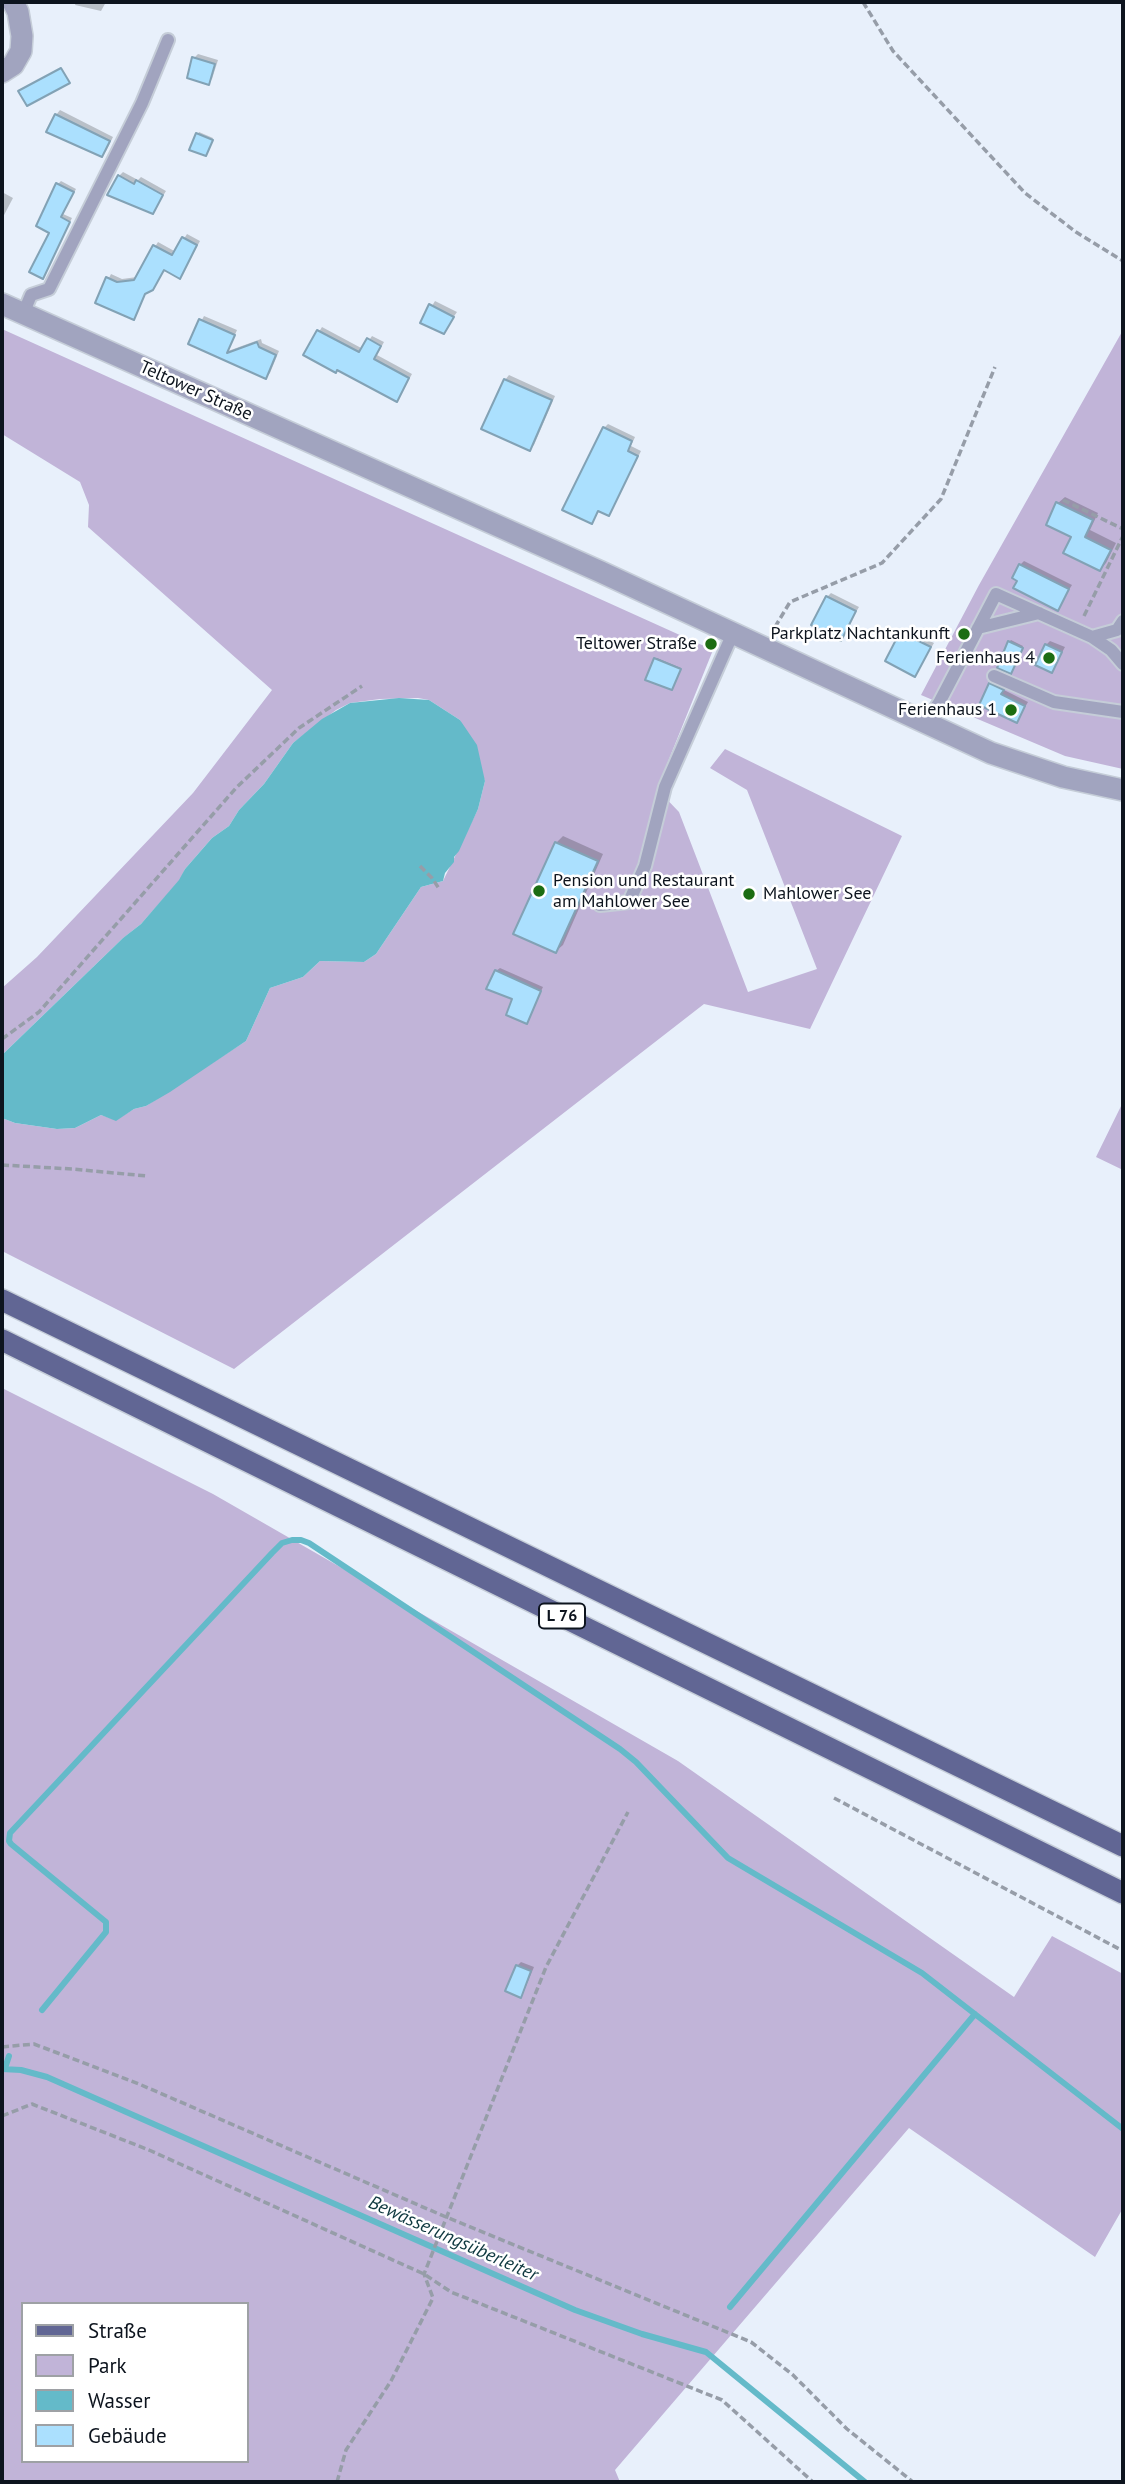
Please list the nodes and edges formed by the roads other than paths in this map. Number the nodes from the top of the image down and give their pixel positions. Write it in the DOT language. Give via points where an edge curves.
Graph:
graph roads {
  1 [pos="13,2"];
  2 [pos="168,40"];
  3 [pos="2,72"];
  4 [pos="2,304"];
  5 [pos="23,314"];
  6 [pos="1039,613"];
  7 [pos="1123,621"];
  8 [pos="978,628"];
  9 [pos="733,633"];
  10 [pos="1092,637"];
  11 [pos="1123,664"];
  12 [pos="994,676"];
  13 [pos="1123,712"];
  14 [pos="925,723"];
  15 [pos="1123,790"];
  16 [pos="600,905"];
  17 [pos="2,1300"];
  18 [pos="2,1340"];
  19 [pos="1123,1846"];
  20 [pos="1123,1893"];
  1 -- 3 [label="street" via="21,51"];
  2 -- 5 [label="lane" via="142,103 48,289 31,295"];
  4 -- 5 [label="street, Teltower Straße"];
  5 -- 9 [label="street, Teltower Straße"];
  6 -- 8 [label="lane"];
  6 -- 8 [label="lane" via="996,594"];
  6 -- 10 [label="lane"];
  7 -- 10 [label="lane" via="1117,630"];
  8 -- 14 [label="lane"];
  9 -- 14 [label="street, Teltower Straße"];
  9 -- 16 [label="lane" via="665,786 645,866 629,902"];
  10 -- 11 [label="lane"];
  12 -- 13 [label="lane" via="1054,702"];
  14 -- 15 [label="street, Teltower Straße" via="1017,763"];
  17 -- 19 [label="main road, L 76"];
  18 -- 20 [label="main road, L 76"];
}
